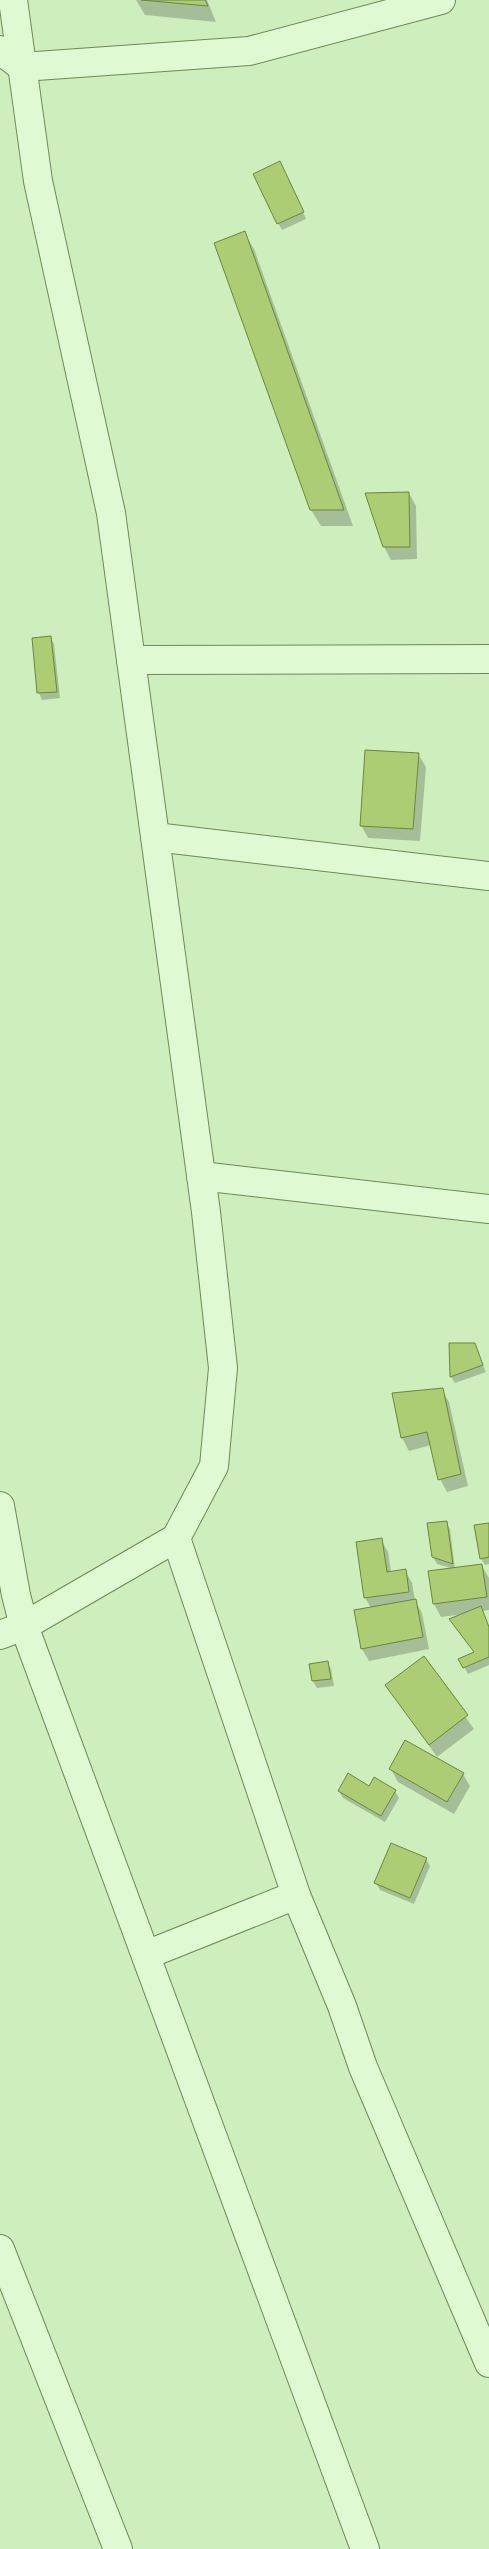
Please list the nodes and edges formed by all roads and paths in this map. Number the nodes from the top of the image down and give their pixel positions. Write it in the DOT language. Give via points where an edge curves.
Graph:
graph roads {
  1 [pos="13,0"];
  2 [pos="441,0"];
  3 [pos="0,50"];
  4 [pos="22,67"];
  5 [pos="489,659"];
  6 [pos="131,660"];
  7 [pos="154,837"];
  8 [pos="489,876"];
  9 [pos="201,1176"];
  10 [pos="489,1209"];
  11 [pos="0,1506"];
  12 [pos="176,1538"];
  13 [pos="12,1631"];
  14 [pos="296,1894"];
  15 [pos="146,1955"];
  16 [pos="0,2249"];
  17 [pos="489,2364"];
  18 [pos="118,2549"];
  19 [pos="365,2549"];
  1 -- 4 [label="street"];
  2 -- 4 [label="street" via="250,51"];
  3 -- 4 [label="street"];
  4 -- 6 [label="street" via="38,181 111,513"];
  5 -- 6 [label="street"];
  6 -- 7 [label="street"];
  7 -- 8 [label="street"];
  7 -- 9 [label="street"];
  9 -- 10 [label="street"];
  9 -- 12 [label="street" via="223,1368 214,1466"];
  11 -- 13 [label="street" via="16,1595"];
  12 -- 13 [label="street"];
  12 -- 14 [label="street"];
  13 -- 15 [label="street"];
  14 -- 15 [label="street"];
  14 -- 17 [label="street" via="363,2067"];
  15 -- 19 [label="street"];
  16 -- 18 [label="street"];
}
